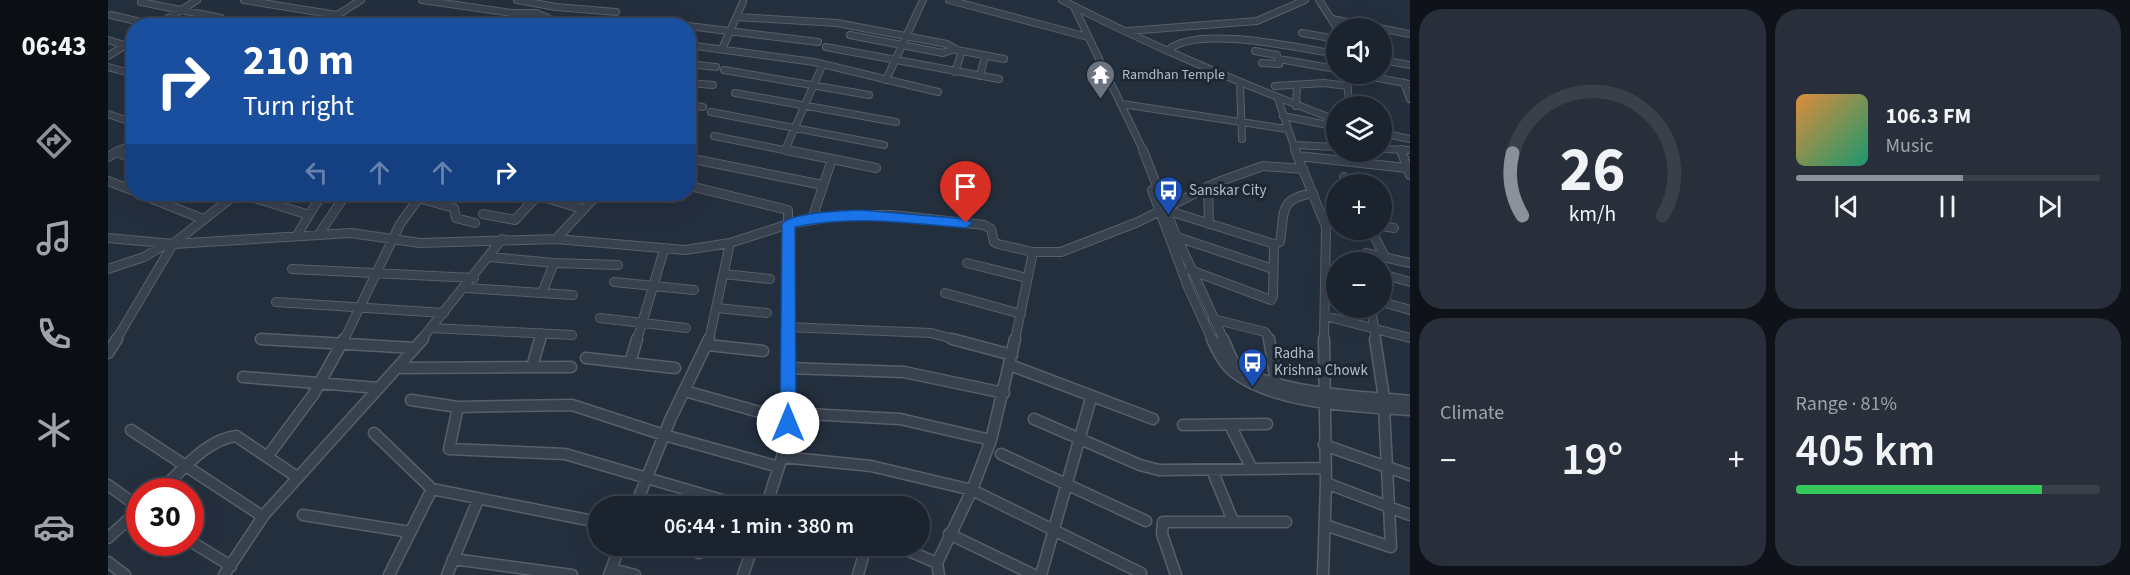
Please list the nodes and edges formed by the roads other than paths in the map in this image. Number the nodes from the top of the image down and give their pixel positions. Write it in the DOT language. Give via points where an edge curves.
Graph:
graph roads {
  1 [pos="197,0"];
  2 [pos="243,0"];
  3 [pos="361,0"];
  4 [pos="422,0"];
  5 [pos="521,0"];
  6 [pos="580,0"];
  7 [pos="923,0"];
  8 [pos="949,0"];
  9 [pos="1062,0"];
  10 [pos="1305,0"];
  11 [pos="141,2"];
  12 [pos="742,2"];
  13 [pos="1321,3"];
  14 [pos="352,7"];
  15 [pos="556,7"];
  16 [pos="1074,7"];
  17 [pos="573,8"];
  18 [pos="180,10"];
  19 [pos="616,12"];
  20 [pos="111,15"];
  21 [pos="337,15"];
  22 [pos="737,17"];
  23 [pos="126,18"];
  24 [pos="168,18"];
  25 [pos="221,18"];
  26 [pos="332,18"];
  27 [pos="339,18"];
  28 [pos="548,18"];
  29 [pos="1332,18"];
  30 [pos="696,27"];
  31 [pos="731,31"];
  32 [pos="1392,31"];
  33 [pos="1124,32"];
  34 [pos="1302,33"];
  35 [pos="1410,34"];
  36 [pos="850,35"];
  37 [pos="905,36"];
  38 [pos="1088,37"];
  39 [pos="1326,37"];
  40 [pos="108,40"];
  41 [pos="818,42"];
  42 [pos="901,45"];
  43 [pos="1155,45"];
  44 [pos="124,46"];
  45 [pos="696,46"];
  46 [pos="826,47"];
  47 [pos="722,49"];
  48 [pos="958,50"];
  49 [pos="1167,51"];
  50 [pos="1255,51"];
  51 [pos="1326,52"];
  52 [pos="108,56"];
  53 [pos="985,56"];
  54 [pos="1004,59"];
  55 [pos="1279,59"];
  56 [pos="895,61"];
  57 [pos="1392,61"];
  58 [pos="1262,63"];
  59 [pos="823,64"];
  60 [pos="1410,64"];
  61 [pos="696,65"];
  62 [pos="108,67"];
  63 [pos="716,67"];
  64 [pos="1326,67"];
  65 [pos="724,70"];
  66 [pos="126,72"];
  67 [pos="955,72"];
  68 [pos="980,76"];
  69 [pos="886,80"];
  70 [pos="999,80"];
  71 [pos="1392,80"];
  72 [pos="1240,83"];
  73 [pos="1407,83"];
  74 [pos="696,84"];
  75 [pos="1297,85"];
  76 [pos="713,86"];
  77 [pos="812,86"];
  78 [pos="1275,86"];
  79 [pos="1347,86"];
  80 [pos="938,92"];
  81 [pos="735,93"];
  82 [pos="869,95"];
  83 [pos="1348,96"];
  84 [pos="1278,99"];
  85 [pos="1410,99"];
  86 [pos="1122,104"];
  87 [pos="696,106"];
  88 [pos="803,106"];
  89 [pos="1296,106"];
  90 [pos="703,107"];
  91 [pos="711,112"];
  92 [pos="108,114"];
  93 [pos="1283,116"];
  94 [pos="1324,116"];
  95 [pos="126,120"];
  96 [pos="1241,120"];
  97 [pos="1326,120"];
  98 [pos="896,122"];
  99 [pos="1326,125"];
  100 [pos="794,128"];
  101 [pos="1287,129"];
  102 [pos="1392,135"];
  103 [pos="714,136"];
  104 [pos="1242,139"];
  105 [pos="1410,139"];
  106 [pos="884,145"];
  107 [pos="1294,145"];
  108 [pos="108,147"];
  109 [pos="1326,147"];
  110 [pos="126,149"];
  111 [pos="785,150"];
  112 [pos="1392,150"];
  113 [pos="1401,150"];
  114 [pos="1410,150"];
  115 [pos="120,152"];
  116 [pos="126,155"];
  117 [pos="1298,156"];
  118 [pos="108,159"];
  119 [pos="832,159"];
  120 [pos="696,160"];
  121 [pos="876,168"];
  122 [pos="1304,169"];
  123 [pos="1408,172"];
  124 [pos="108,181"];
  125 [pos="823,185"];
  126 [pos="1208,186"];
  127 [pos="696,187"];
  128 [pos="126,188"];
  129 [pos="1313,193"];
  130 [pos="158,201"];
  131 [pos="227,201"];
  132 [pos="264,201"];
  133 [pos="318,201"];
  134 [pos="341,201"];
  135 [pos="415,201"];
  136 [pos="434,201"];
  137 [pos="530,201"];
  138 [pos="557,201"];
  139 [pos="591,201"];
  140 [pos="582,209"];
  141 [pos="1163,209"];
  142 [pos="483,214"];
  143 [pos="1322,214"];
  144 [pos="309,215"];
  145 [pos="1326,215"];
  146 [pos="203,219"];
  147 [pos="812,219"];
  148 [pos="475,223"];
  149 [pos="789,224"];
  150 [pos="1209,224"];
  151 [pos="319,234"];
  152 [pos="297,235"];
  153 [pos="1172,236"];
  154 [pos="108,238"];
  155 [pos="392,239"];
  156 [pos="556,239"];
  157 [pos="502,240"];
  158 [pos="730,243"];
  159 [pos="170,244"];
  160 [pos="1274,244"];
  161 [pos="664,249"];
  162 [pos="1033,252"];
  163 [pos="1326,252"];
  164 [pos="490,257"];
  165 [pos="1392,259"];
  166 [pos="1326,260"];
  167 [pos="967,262"];
  168 [pos="554,263"];
  169 [pos="1410,263"];
  170 [pos="618,266"];
  171 [pos="292,269"];
  172 [pos="1273,269"];
  173 [pos="1190,270"];
  174 [pos="109,271"];
  175 [pos="377,272"];
  176 [pos="724,274"];
  177 [pos="1392,277"];
  178 [pos="474,278"];
  179 [pos="1027,278"];
  180 [pos="770,279"];
  181 [pos="614,282"];
  182 [pos="1410,282"];
  183 [pos="1325,285"];
  184 [pos="652,286"];
  185 [pos="466,288"];
  186 [pos="694,290"];
  187 [pos="542,293"];
  188 [pos="945,293"];
  189 [pos="573,295"];
  190 [pos="276,302"];
  191 [pos="1392,305"];
  192 [pos="360,307"];
  193 [pos="717,308"];
  194 [pos="1410,310"];
  195 [pos="444,313"];
  196 [pos="768,313"];
  197 [pos="1021,314"];
  198 [pos="1325,316"];
  199 [pos="600,318"];
  200 [pos="1372,318"];
  201 [pos="1213,319"];
  202 [pos="642,323"];
  203 [pos="788,327"];
  204 [pos="432,328"];
  205 [pos="686,328"];
  206 [pos="1373,328"];
  207 [pos="541,333"];
  208 [pos="572,335"];
  209 [pos="1410,338"];
  210 [pos="261,339"];
  211 [pos="340,344"];
  212 [pos="708,345"];
  213 [pos="415,348"];
  214 [pos="764,351"];
  215 [pos="108,353"];
  216 [pos="586,358"];
  217 [pos="1011,360"];
  218 [pos="630,363"];
  219 [pos="532,367"];
  220 [pos="571,367"];
  221 [pos="397,368"];
  222 [pos="675,368"];
  223 [pos="788,368"];
  224 [pos="243,377"];
  225 [pos="321,382"];
  226 [pos="1276,382"];
  227 [pos="379,388"];
  228 [pos="685,391"];
  229 [pos="1004,393"];
  230 [pos="1323,397"];
  231 [pos="1091,398"];
  232 [pos="411,400"];
  233 [pos="1410,401"];
  234 [pos="1384,403"];
  235 [pos="458,407"];
  236 [pos="1410,410"];
  237 [pos="789,416"];
  238 [pos="1034,419"];
  239 [pos="1153,419"];
  240 [pos="1267,424"];
  241 [pos="1183,425"];
  242 [pos="1230,425"];
  243 [pos="131,430"];
  244 [pos="374,433"];
  245 [pos="664,435"];
  246 [pos="991,440"];
  247 [pos="1082,440"];
  248 [pos="1324,445"];
  249 [pos="1001,454"];
  250 [pos="267,457"];
  251 [pos="781,462"];
  252 [pos="188,466"];
  253 [pos="1387,467"];
  254 [pos="1326,468"];
  255 [pos="1252,469"];
  256 [pos="1212,470"];
  257 [pos="1410,475"];
  258 [pos="297,477"];
  259 [pos="175,478"];
  260 [pos="646,479"];
  261 [pos="1326,483"];
  262 [pos="108,485"];
  263 [pos="1067,485"];
  264 [pos="432,489"];
  265 [pos="972,490"];
  266 [pos="639,496"];
  267 [pos="707,496"];
  268 [pos="770,496"];
  269 [pos="126,498"];
  270 [pos="478,500"];
  271 [pos="1390,508"];
  272 [pos="1410,514"];
  273 [pos="303,515"];
  274 [pos="262,516"];
  275 [pos="588,520"];
  276 [pos="1146,521"];
  277 [pos="1233,521"];
  278 [pos="126,522"];
  279 [pos="1286,522"];
  280 [pos="1325,525"];
  281 [pos="410,532"];
  282 [pos="1053,532"];
  283 [pos="949,534"];
  284 [pos="108,538"];
  285 [pos="204,552"];
  286 [pos="616,556"];
  287 [pos="750,556"];
  288 [pos="863,556"];
  289 [pos="922,556"];
  290 [pos="453,559"];
  291 [pos="108,562"];
  292 [pos="937,562"];
  293 [pos="227,571"];
  294 [pos="610,572"];
  295 [pos="1141,573"];
  296 [pos="125,575"];
  297 [pos="389,575"];
  298 [pos="447,575"];
  299 [pos="572,575"];
  300 [pos="635,575"];
  301 [pos="743,575"];
  302 [pos="858,575"];
  303 [pos="939,575"];
  304 [pos="1034,575"];
  305 [pos="1041,575"];
  306 [pos="1176,575"];
  307 [pos="1323,575"];
  1 -- 18 [label="street"];
  2 -- 21 [label="street"];
  3 -- 14 [label="street"];
  4 -- 28 [label="street"];
  5 -- 15 [label="street"];
  6 -- 17 [label="street"];
  7 -- 37 [label="street"];
  8 -- 38 [label="street"];
  9 -- 16 [label="street"];
  10 -- 33 [label="street" via="1257,21"];
  11 -- 18 [label="street"];
  12 -- 22 [label="street"];
  13 -- 29 [label="street"];
  14 -- 21 [label="street"];
  14 -- 27 [label="street"];
  15 -- 17 [label="street"];
  15 -- 28 [label="street"];
  16 -- 33 [label="street"];
  16 -- 38 [label="street"];
  17 -- 19 [label="street"];
  18 -- 24 [label="street"];
  18 -- 25 [label="street"];
  20 -- 23 [label="street"];
  21 -- 26 [label="street"];
  22 -- 31 [label="street"];
  22 -- 37 [label="street" via="837,23"];
  30 -- 31 [label="street"];
  31 -- 41 [label="street"];
  31 -- 47 [label="street"];
  32 -- 35 [label="street"];
  33 -- 43 [label="street"];
  34 -- 39 [label="street"];
  36 -- 42 [label="street"];
  37 -- 42 [label="street"];
  37 -- 48 [label="street"];
  38 -- 86 [label="street"];
  40 -- 44 [label="street"];
  42 -- 48 [label="street" via="947,53"];
  42 -- 56 [label="street"];
  43 -- 49 [label="street"];
  44 -- 52 [label="street"];
  45 -- 47 [label="street"];
  46 -- 56 [label="street"];
  47 -- 59 [label="street"];
  48 -- 53 [label="street"];
  48 -- 67 [label="street"];
  49 -- 51 [label="street" via="1182,42 1240,38"];
  49 -- 72 [label="street"];
  50 -- 55 [label="street" via="1276,54"];
  53 -- 54 [label="street"];
  53 -- 68 [label="street"];
  55 -- 58 [label="street" via="1278,64"];
  55 -- 64 [label="street"];
  56 -- 67 [label="street"];
  56 -- 69 [label="street"];
  57 -- 60 [label="street"];
  59 -- 69 [label="street"];
  59 -- 77 [label="street"];
  61 -- 63 [label="street"];
  62 -- 66 [label="street"];
  65 -- 77 [label="street"];
  67 -- 68 [label="street"];
  68 -- 70 [label="street"];
  69 -- 80 [label="street"];
  71 -- 73 [label="street"];
  72 -- 84 [label="street"];
  72 -- 96 [label="street"];
  73 -- 85 [label="street"];
  74 -- 76 [label="street"];
  75 -- 78 [label="street"];
  75 -- 79 [label="street"];
  75 -- 89 [label="street"];
  77 -- 82 [label="street"];
  77 -- 88 [label="street"];
  79 -- 83 [label="street"];
  81 -- 88 [label="street"];
  84 -- 89 [label="street"];
  84 -- 93 [label="street"];
  86 -- 96 [label="street"];
  86 -- 141 [label="street"];
  87 -- 90 [label="street"];
  88 -- 98 [label="street"];
  88 -- 100 [label="street"];
  89 -- 94 [label="street"];
  91 -- 100 [label="street"];
  92 -- 95 [label="street"];
  93 -- 99 [label="street"];
  93 -- 101 [label="street"];
  94 -- 97 [label="street"];
  96 -- 101 [label="street"];
  96 -- 104 [label="street"];
  100 -- 106 [label="street"];
  100 -- 111 [label="street"];
  101 -- 107 [label="street"];
  102 -- 105 [label="street"];
  103 -- 111 [label="street"];
  107 -- 109 [label="street"];
  107 -- 117 [label="street"];
  108 -- 115 [label="street"];
  110 -- 115 [label="street"];
  111 -- 119 [label="street"];
  112 -- 113 [label="street"];
  113 -- 114 [label="street"];
  113 -- 123 [label="street"];
  115 -- 116 [label="street"];
  115 -- 118 [label="street"];
  117 -- 122 [label="street"];
  117 -- 123 [label="street"];
  119 -- 121 [label="street"];
  119 -- 125 [label="street"];
  120 -- 125 [label="street"];
  122 -- 126 [label="street" via="1263,166"];
  122 -- 129 [label="street"];
  124 -- 128 [label="street"];
  125 -- 147 [label="street"];
  126 -- 141 [label="street"];
  126 -- 150 [label="street"];
  127 -- 149 [label="street" via="787,208"];
  129 -- 143 [label="street"];
  129 -- 160 [label="street" via="1294,196 1287,202 1280,242"];
  130 -- 146 [label="street"];
  131 -- 146 [label="street"];
  132 -- 144 [label="street"];
  133 -- 144 [label="street"];
  134 -- 151 [label="street"];
  135 -- 155 [label="street" via="401,217"];
  136 -- 148 [label="street" via="454,208 456,218"];
  137 -- 142 [label="street" via="515,220"];
  138 -- 140 [label="street"];
  139 -- 140 [label="street"];
  140 -- 156 [label="street"];
  141 -- 150 [label="street"];
  141 -- 153 [label="street"];
  141 -- 162 [label="street" via="1061,252"];
  143 -- 145 [label="street"];
  143 -- 163 [label="street"];
  144 -- 152 [label="street"];
  146 -- 159 [label="street"];
  147 -- 149 [label="street"];
  147 -- 162 [label="street" via="842,214 894,215 984,225 991,229 994,242"];
  149 -- 158 [label="street"];
  149 -- 203 [label="street"];
  150 -- 160 [label="street"];
  151 -- 152 [label="street"];
  151 -- 155 [label="street" via="363,234"];
  152 -- 159 [label="street"];
  153 -- 172 [label="street"];
  153 -- 173 [label="street"];
  153 -- 230 [label="street" via="1228,368 1253,382"];
  154 -- 159 [label="street"];
  155 -- 157 [label="street" via="435,244"];
  155 -- 175 [label="street"];
  156 -- 157 [label="street"];
  156 -- 161 [label="street"];
  157 -- 164 [label="street"];
  158 -- 161 [label="street" via="702,249"];
  158 -- 176 [label="street"];
  159 -- 174 [label="street"];
  159 -- 215 [label="street"];
  160 -- 172 [label="street"];
  161 -- 184 [label="street"];
  162 -- 179 [label="street"];
  164 -- 168 [label="street"];
  164 -- 178 [label="street"];
  165 -- 169 [label="street"];
  166 -- 183 [label="street"];
  167 -- 179 [label="street"];
  168 -- 170 [label="street"];
  168 -- 187 [label="street"];
  171 -- 175 [label="street"];
  172 -- 173 [label="street" via="1272,299"];
  173 -- 201 [label="street"];
  175 -- 178 [label="street"];
  175 -- 192 [label="street"];
  176 -- 180 [label="street"];
  176 -- 193 [label="street"];
  177 -- 182 [label="street"];
  178 -- 185 [label="street"];
  179 -- 197 [label="street"];
  181 -- 184 [label="street"];
  183 -- 198 [label="street"];
  184 -- 186 [label="street"];
  184 -- 202 [label="street"];
  185 -- 187 [label="street"];
  185 -- 195 [label="street"];
  187 -- 189 [label="street"];
  188 -- 197 [label="street"];
  190 -- 192 [label="street"];
  191 -- 194 [label="street"];
  192 -- 195 [label="street"];
  192 -- 211 [label="street"];
  193 -- 196 [label="street"];
  193 -- 212 [label="street"];
  195 -- 204 [label="street"];
  197 -- 217 [label="street"];
  198 -- 206 [label="street"];
  198 -- 230 [label="street"];
  199 -- 202 [label="street"];
  200 -- 206 [label="street"];
  201 -- 226 [label="street" via="1235,364"];
  201 -- 226 [label="street" via="1265,332 1270,340"];
  202 -- 205 [label="street"];
  202 -- 218 [label="street"];
  203 -- 217 [label="street" via="931,333"];
  203 -- 223 [label="street"];
  204 -- 207 [label="street"];
  204 -- 213 [label="street"];
  206 -- 209 [label="street"];
  206 -- 234 [label="street"];
  207 -- 208 [label="street"];
  207 -- 219 [label="street"];
  210 -- 211 [label="street"];
  211 -- 213 [label="street"];
  211 -- 225 [label="street"];
  212 -- 214 [label="street"];
  212 -- 228 [label="street"];
  213 -- 221 [label="street"];
  216 -- 218 [label="street"];
  217 -- 229 [label="street"];
  217 -- 231 [label="street"];
  218 -- 222 [label="street"];
  219 -- 220 [label="street"];
  219 -- 221 [label="street"];
  221 -- 227 [label="street"];
  223 -- 229 [label="street" via="904,372"];
  223 -- 237 [label="street"];
  224 -- 225 [label="street"];
  225 -- 227 [label="street"];
  225 -- 250 [label="street" via="301,417"];
  226 -- 230 [label="street"];
  227 -- 258 [label="street"];
  228 -- 237 [label="street"];
  228 -- 245 [label="street"];
  229 -- 246 [label="street"];
  230 -- 234 [label="street"];
  230 -- 248 [label="street"];
  231 -- 239 [label="street"];
  231 -- 247 [label="street"];
  232 -- 235 [label="street"];
  233 -- 234 [label="street"];
  234 -- 236 [label="street"];
  234 -- 253 [label="street"];
  235 -- 245 [label="street" via="572,405"];
  235 -- 260 [label="street" via="449,449 565,454"];
  237 -- 246 [label="street" via="900,419"];
  237 -- 251 [label="street"];
  238 -- 247 [label="street"];
  240 -- 242 [label="street"];
  241 -- 242 [label="street"];
  242 -- 255 [label="street"];
  243 -- 252 [label="street"];
  244 -- 264 [label="street"];
  245 -- 251 [label="street"];
  245 -- 260 [label="street"];
  246 -- 265 [label="street"];
  247 -- 256 [label="street" via="1151,468"];
  247 -- 263 [label="street"];
  248 -- 253 [label="street"];
  248 -- 254 [label="street"];
  249 -- 263 [label="street"];
  250 -- 252 [label="street" via="230,436"];
  250 -- 258 [label="street"];
  251 -- 265 [label="street" via="871,466"];
  251 -- 268 [label="street"];
  252 -- 259 [label="street"];
  252 -- 274 [label="street"];
  253 -- 257 [label="street"];
  253 -- 271 [label="street"];
  254 -- 255 [label="street"];
  254 -- 261 [label="street"];
  255 -- 256 [label="street"];
  256 -- 277 [label="street"];
  258 -- 274 [label="street"];
  260 -- 266 [label="street"];
  260 -- 267 [label="street"];
  261 -- 271 [label="street"];
  261 -- 280 [label="street"];
  262 -- 269 [label="street"];
  263 -- 276 [label="street"];
  263 -- 282 [label="street"];
  264 -- 270 [label="street"];
  264 -- 281 [label="street"];
  265 -- 282 [label="street"];
  265 -- 283 [label="street"];
  270 -- 275 [label="street"];
  270 -- 290 [label="street"];
  271 -- 272 [label="street"];
  271 -- 280 [label="street" via="1391,547"];
  273 -- 281 [label="street"];
  274 -- 293 [label="street"];
  277 -- 279 [label="street"];
  277 -- 306 [label="street" via="1163,522 1162,534"];
  278 -- 284 [label="street"];
  280 -- 307 [label="street"];
  281 -- 297 [label="street"];
  282 -- 295 [label="street"];
  282 -- 305 [label="street"];
  283 -- 292 [label="street"];
  283 -- 304 [label="street"];
  285 -- 293 [label="street"];
  286 -- 294 [label="street"];
  287 -- 301 [label="street"];
  288 -- 302 [label="street"];
  289 -- 292 [label="street"];
  290 -- 298 [label="street"];
  290 -- 299 [label="street"];
  291 -- 296 [label="street"];
  292 -- 303 [label="street"];
  294 -- 300 [label="street"];
}
